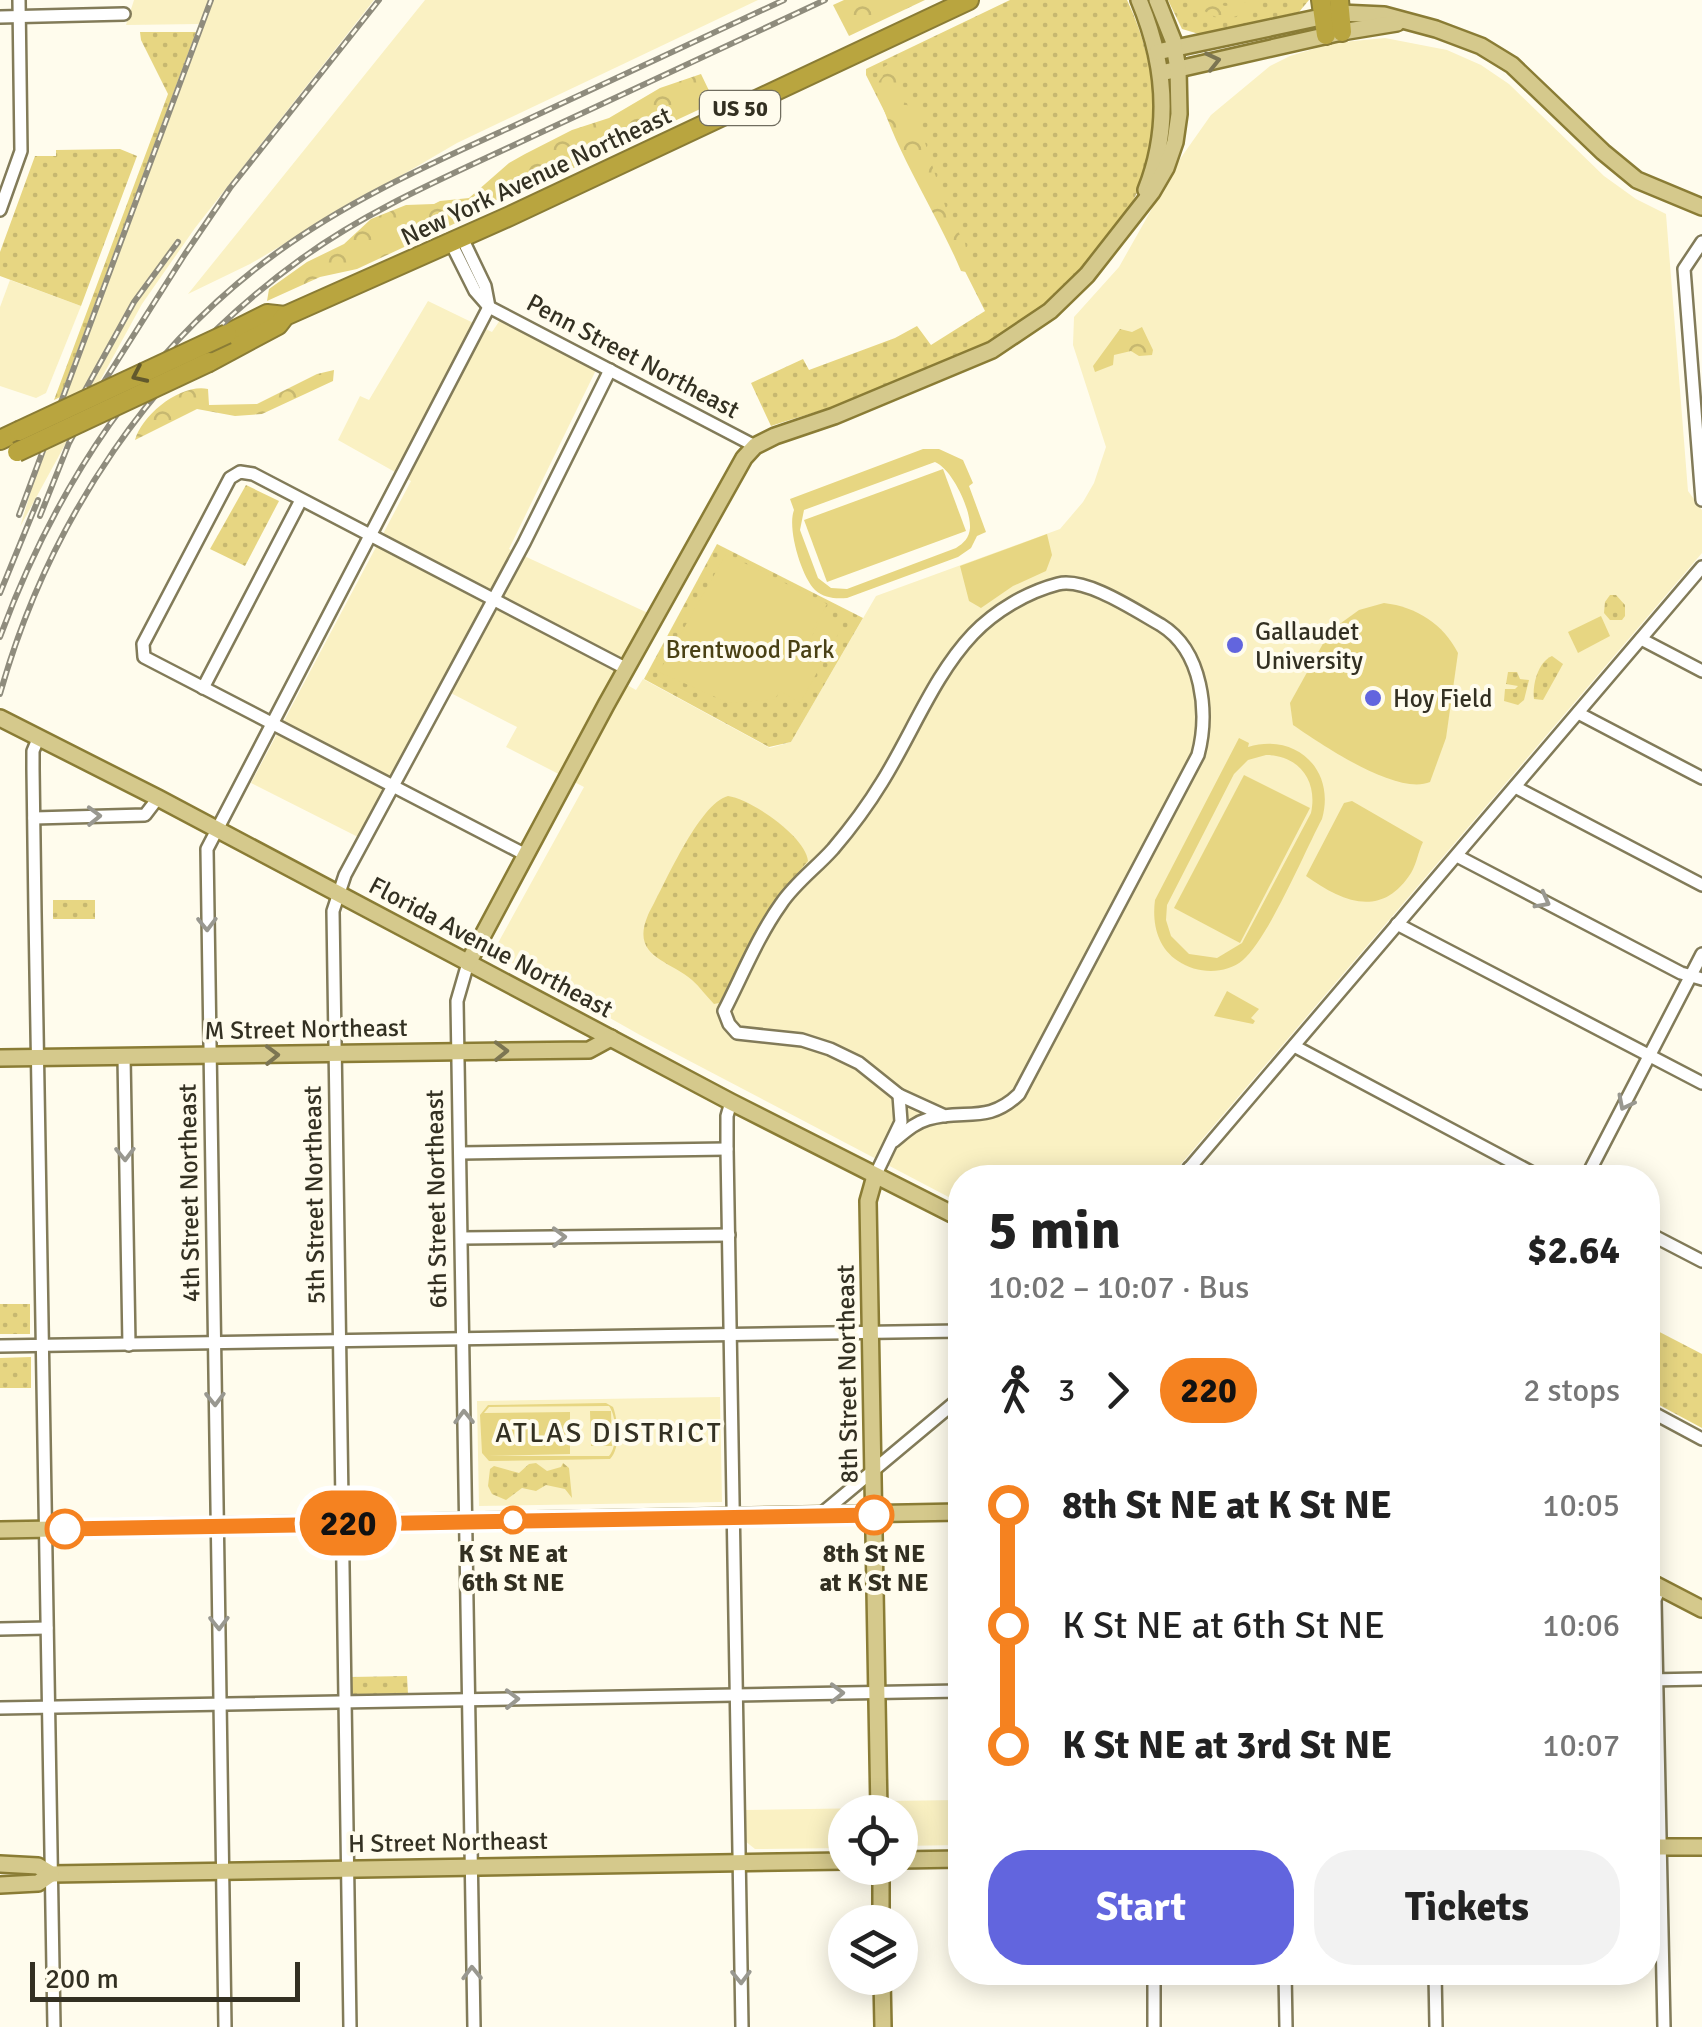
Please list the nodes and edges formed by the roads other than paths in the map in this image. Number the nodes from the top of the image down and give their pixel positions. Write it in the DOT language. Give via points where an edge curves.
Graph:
graph roads {
  1 [pos="19,0"];
  2 [pos="969,0"];
  3 [pos="1139,0"];
  4 [pos="1157,0"];
  5 [pos="124,14"];
  6 [pos="1332,16"];
  7 [pos="0,17"];
  8 [pos="20,17"];
  9 [pos="1175,48"];
  10 [pos="1157,52"];
  11 [pos="1178,69"];
  12 [pos="1161,73"];
  13 [pos="1702,207"];
  14 [pos="0,210"];
  15 [pos="1135,215"];
  16 [pos="457,240"];
  17 [pos="1702,242"];
  18 [pos="489,307"];
  19 [pos="285,316"];
  20 [pos="610,370"];
  21 [pos="1698,401"];
  22 [pos="0,440"];
  23 [pos="756,446"];
  24 [pos="8,456"];
  25 [pos="301,500"];
  26 [pos="1702,500"];
  27 [pos="368,535"];
  28 [pos="1702,567"];
  29 [pos="493,602"];
  30 [pos="1641,639"];
  31 [pos="627,670"];
  32 [pos="1702,671"];
  33 [pos="203,688"];
  34 [pos="1578,713"];
  35 [pos="0,718"];
  36 [pos="271,723"];
  37 [pos="38,739"];
  38 [pos="1702,778"];
  39 [pos="394,787"];
  40 [pos="1515,787"];
  41 [pos="158,798"];
  42 [pos="34,818"];
  43 [pos="215,829"];
  44 [pos="526,855"];
  45 [pos="1457,856"];
  46 [pos="1702,885"];
  47 [pos="336,893"];
  48 [pos="1398,924"];
  49 [pos="1702,954"];
  50 [pos="468,963"];
  51 [pos="1696,977"];
  52 [pos="610,1038"];
  53 [pos="1294,1046"];
  54 [pos="458,1052"];
  55 [pos="334,1054"];
  56 [pos="210,1056"];
  57 [pos="1649,1056"];
  58 [pos="124,1057"];
  59 [pos="0,1058"];
  60 [pos="37,1058"];
  61 [pos="1702,1083"];
  62 [pos="899,1095"];
  63 [pos="731,1102"];
  64 [pos="945,1116"];
  65 [pos="894,1141"];
  66 [pos="727,1149"];
  67 [pos="460,1153"];
  68 [pos="1192,1165"];
  69 [pos="1518,1165"];
  70 [pos="1593,1165"];
  71 [pos="875,1176"];
  72 [pos="948,1212"];
  73 [pos="728,1234"];
  74 [pos="462,1238"];
  75 [pos="1660,1238"];
  76 [pos="1702,1261"];
  77 [pos="948,1331"];
  78 [pos="871,1333"];
  79 [pos="730,1335"];
  80 [pos="463,1339"];
  81 [pos="338,1341"];
  82 [pos="214,1344"];
  83 [pos="0,1346"];
  84 [pos="42,1346"];
  85 [pos="129,1346"];
  86 [pos="948,1408"];
  87 [pos="1660,1416"];
  88 [pos="1702,1439"];
  89 [pos="874,1472"];
  90 [pos="948,1512"];
  91 [pos="820,1515"];
  92 [pos="874,1515"];
  93 [pos="733,1516"];
  94 [pos="466,1520"];
  95 [pos="342,1523"];
  96 [pos="217,1526"];
  97 [pos="46,1529"];
  98 [pos="0,1530"];
  99 [pos="1660,1587"];
  100 [pos="1702,1609"];
  101 [pos="47,1628"];
  102 [pos="0,1629"];
  103 [pos="1702,1679"];
  104 [pos="1660,1680"];
  105 [pos="948,1691"];
  106 [pos="877,1692"];
  107 [pos="736,1694"];
  108 [pos="469,1700"];
  109 [pos="345,1702"];
  110 [pos="221,1703"];
  111 [pos="49,1707"];
  112 [pos="0,1708"];
  113 [pos="880,1795"];
  114 [pos="1660,1847"];
  115 [pos="1702,1847"];
  116 [pos="918,1860"];
  117 [pos="948,1860"];
  118 [pos="828,1861"];
  119 [pos="739,1863"];
  120 [pos="0,1864"];
  121 [pos="472,1867"];
  122 [pos="348,1869"];
  123 [pos="224,1871"];
  124 [pos="51,1874"];
  125 [pos="0,1885"];
  126 [pos="1660,1920"];
  127 [pos="1662,1945"];
  128 [pos="1154,1985"];
  129 [pos="1285,1985"];
  130 [pos="1435,1985"];
  131 [pos="882,1995"];
  132 [pos="54,2027"];
  133 [pos="226,2027"];
  134 [pos="350,2027"];
  135 [pos="474,2027"];
  136 [pos="742,2027"];
  137 [pos="883,2027"];
  138 [pos="1154,2027"];
  139 [pos="1286,2027"];
  140 [pos="1436,2027"];
  141 [pos="1664,2027"];
  1 -- 8 [label="street"];
  2 -- 16 [label="highway, New York Avenue Northeast / US 50"];
  3 -- 10 [label="main road"];
  4 -- 9 [label="main road"];
  5 -- 8 [label="street"];
  6 -- 9 [label="main road"];
  11 -- 6 [label="main road, one-way"];
  6 -- 13 [label="main road" via="1448,32 1491,52 1630,174"];
  7 -- 8 [label="street"];
  8 -- 14 [label="street" via="21,151"];
  9 -- 10 [label="main road"];
  9 -- 11 [label="main road"];
  10 -- 12 [label="main road"];
  11 -- 12 [label="main road"];
  11 -- 15 [label="main road" via="1173,150"];
  12 -- 15 [label="main road" via="1159,147"];
  15 -- 23 [label="main road" via="1069,294 1015,336"];
  16 -- 18 [label="street" via="474,291"];
  16 -- 19 [label="highway, New York Avenue Northeast / US 50"];
  17 -- 21 [label="street" via="1684,268"];
  18 -- 20 [label="street, Penn Street Northeast"];
  18 -- 27 [label="street, 4th Street Northeast"];
  19 -- 22 [label="highway, New York Avenue Northeast / US 50, one-way, bridge" via="267,314"];
  19 -- 24 [label="highway, New York Avenue Northeast / US 50, bridge" via="209,362"];
  20 -- 23 [label="street, Penn Street Northeast"];
  20 -- 29 [label="street, 5th Street Northeast"];
  21 -- 26 [label="street"];
  23 -- 31 [label="main road, 6th Street Northeast"];
  25 -- 27 [label="street"];
  25 -- 33 [label="street"];
  25 -- 33 [label="street" via="251,474 230,478 148,634 146,658"];
  27 -- 29 [label="street"];
  27 -- 36 [label="street, 4th Street Northeast"];
  28 -- 30 [label="street"];
  29 -- 31 [label="street"];
  29 -- 39 [label="street, 5th Street Northeast"];
  30 -- 32 [label="street"];
  30 -- 34 [label="street"];
  31 -- 44 [label="main road, 6th Street Northeast"];
  33 -- 36 [label="street"];
  34 -- 38 [label="street"];
  34 -- 40 [label="street"];
  35 -- 37 [label="main road, Florida Avenue Northeast"];
  36 -- 39 [label="street"];
  36 -- 43 [label="street, 4th Street Northeast"];
  37 -- 41 [label="main road, Florida Avenue Northeast"];
  37 -- 42 [label="street"];
  39 -- 44 [label="street"];
  39 -- 47 [label="street, 5th Street Northeast"];
  40 -- 45 [label="street"];
  40 -- 46 [label="street"];
  42 -- 41 [label="street, one-way" via="145,816"];
  41 -- 43 [label="main road, Florida Avenue Northeast"];
  42 -- 60 [label="street"];
  43 -- 47 [label="main road, Florida Avenue Northeast"];
  43 -- 56 [label="street, 4th Street Northeast, one-way" via="206,856"];
  44 -- 50 [label="main road, 6th Street Northeast"];
  45 -- 48 [label="street"];
  45 -- 51 [label="street, one-way"];
  47 -- 50 [label="main road, Florida Avenue Northeast"];
  47 -- 55 [label="street, 5th Street Northeast"];
  48 -- 53 [label="street"];
  48 -- 57 [label="street"];
  49 -- 51 [label="street"];
  50 -- 52 [label="main road, Florida Avenue Northeast"];
  50 -- 54 [label="street, 6th Street Northeast" via="458,995"];
  51 -- 57 [label="street"];
  54 -- 52 [label="main road, M Street Northeast, one-way" via="589,1050"];
  52 -- 63 [label="main road, Florida Avenue Northeast"];
  53 -- 68 [label="street"];
  53 -- 69 [label="street"];
  54 -- 55 [label="main road, M Street Northeast"];
  54 -- 67 [label="street, 6th Street Northeast"];
  56 -- 55 [label="main road, M Street Northeast, one-way"];
  55 -- 81 [label="street, 5th Street Northeast"];
  56 -- 58 [label="main road, M Street Northeast"];
  56 -- 82 [label="street, 4th Street Northeast"];
  57 -- 61 [label="street"];
  57 -- 70 [label="street, one-way"];
  58 -- 60 [label="main road, M Street Northeast"];
  58 -- 85 [label="street, one-way"];
  59 -- 60 [label="main road, M Street Northeast"];
  60 -- 84 [label="street"];
  62 -- 64 [label="street"];
  62 -- 64 [label="street" via="830,1050 737,1032 724,1011 780,906 880,785 974,633 1032,594 1060,584 1085,586 1166,628 1190,660 1204,713 1198,756 1019,1094 992,1113"];
  62 -- 65 [label="street"];
  63 -- 66 [label="street"];
  63 -- 71 [label="main road, Florida Avenue Northeast"];
  64 -- 65 [label="street" via="928,1118"];
  65 -- 71 [label="street"];
  66 -- 67 [label="street"];
  66 -- 73 [label="street"];
  67 -- 74 [label="street, 6th Street Northeast"];
  71 -- 72 [label="main road, Florida Avenue Northeast"];
  71 -- 78 [label="main road, 8th Street Northeast" via="868,1200"];
  74 -- 73 [label="street, one-way"];
  73 -- 79 [label="street"];
  74 -- 80 [label="street, 6th Street Northeast"];
  75 -- 76 [label="street"];
  77 -- 78 [label="street"];
  78 -- 79 [label="street"];
  78 -- 89 [label="main road, 8th Street Northeast"];
  79 -- 80 [label="street"];
  79 -- 93 [label="street"];
  80 -- 81 [label="street"];
  94 -- 80 [label="street, 6th Street Northeast, one-way"];
  81 -- 82 [label="street"];
  81 -- 95 [label="street, 5th Street Northeast"];
  82 -- 85 [label="street"];
  82 -- 96 [label="street, 4th Street Northeast, one-way"];
  83 -- 84 [label="street"];
  84 -- 85 [label="street"];
  84 -- 97 [label="street"];
  86 -- 89 [label="street"];
  87 -- 88 [label="street"];
  89 -- 91 [label="street"];
  89 -- 92 [label="main road, 8th Street Northeast"];
  90 -- 92 [label="main road"];
  91 -- 92 [label="main road"];
  91 -- 93 [label="main road"];
  92 -- 106 [label="main road, 8th Street Northeast"];
  93 -- 94 [label="main road"];
  93 -- 107 [label="street"];
  94 -- 95 [label="main road"];
  94 -- 108 [label="street, 6th Street Northeast"];
  95 -- 96 [label="main road"];
  95 -- 109 [label="street, 5th Street Northeast"];
  96 -- 97 [label="main road"];
  96 -- 110 [label="street, 4th Street Northeast, one-way"];
  97 -- 98 [label="main road"];
  97 -- 101 [label="street"];
  99 -- 100 [label="main road"];
  101 -- 102 [label="street"];
  101 -- 111 [label="street"];
  103 -- 104 [label="street"];
  105 -- 106 [label="street"];
  107 -- 106 [label="street, one-way"];
  106 -- 113 [label="main road, 8th Street Northeast"];
  108 -- 107 [label="street, one-way"];
  107 -- 119 [label="street"];
  108 -- 109 [label="street"];
  108 -- 121 [label="street, 6th Street Northeast"];
  109 -- 110 [label="street"];
  109 -- 122 [label="street, 5th Street Northeast"];
  110 -- 111 [label="street"];
  110 -- 123 [label="street, 4th Street Northeast"];
  111 -- 112 [label="street"];
  111 -- 124 [label="street"];
  114 -- 115 [label="main road"];
  116 -- 117 [label="main road"];
  118 -- 119 [label="main road, H Street Northeast"];
  119 -- 121 [label="main road, H Street Northeast"];
  119 -- 136 [label="street, one-way"];
  120 -- 124 [label="main road, H Street Northeast" via="38,1866"];
  121 -- 122 [label="main road, H Street Northeast"];
  135 -- 121 [label="street, 6th Street Northeast, one-way"];
  122 -- 123 [label="main road, H Street Northeast"];
  122 -- 134 [label="street, 5th Street Northeast"];
  123 -- 124 [label="main road, H Street Northeast"];
  123 -- 133 [label="street, 4th Street Northeast"];
  124 -- 125 [label="main road, H Street Northeast" via="38,1882"];
  124 -- 132 [label="street"];
  126 -- 127 [label="street"];
  127 -- 141 [label="street"];
  128 -- 138 [label="street"];
  129 -- 139 [label="street"];
  130 -- 140 [label="street"];
  131 -- 137 [label="main road"];
}
